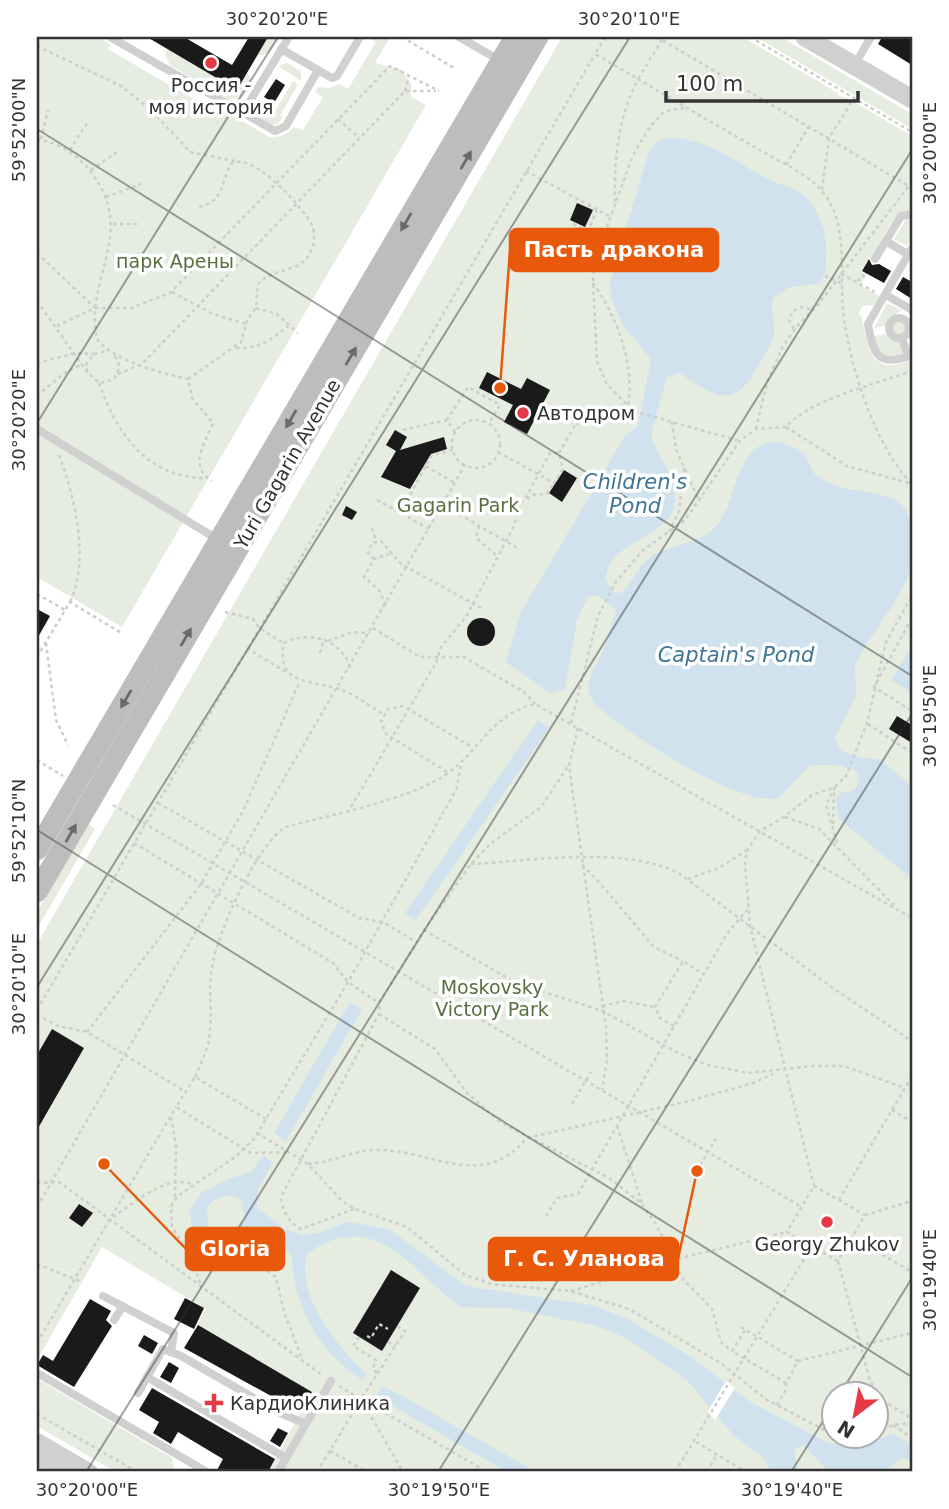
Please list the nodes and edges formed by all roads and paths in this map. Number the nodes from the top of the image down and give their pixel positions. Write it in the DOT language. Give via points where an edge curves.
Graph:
graph roads {
  1 [pos="110,37"];
  2 [pos="289,37"];
  3 [pos="359,37"];
  4 [pos="402,37"];
  5 [pos="459,37"];
  6 [pos="515,37"];
  7 [pos="538,37"];
  8 [pos="605,37"];
  9 [pos="657,37"];
  10 [pos="750,37"];
  11 [pos="805,37"];
  12 [pos="871,37"];
  13 [pos="662,40"];
  14 [pos="37,46"];
  15 [pos="281,49"];
  16 [pos="595,54"];
  17 [pos="500,61"];
  18 [pos="854,66"];
  19 [pos="454,68"];
  20 [pos="318,70"];
  21 [pos="409,75"];
  22 [pos="638,79"];
  23 [pos="405,91"];
  24 [pos="854,98"];
  25 [pos="912,99"];
  26 [pos="685,108"];
  27 [pos="48,110"];
  28 [pos="242,114"];
  29 [pos="338,119"];
  30 [pos="87,123"];
  31 [pos="809,126"];
  32 [pos="912,132"];
  33 [pos="359,138"];
  34 [pos="829,138"];
  35 [pos="39,139"];
  36 [pos="120,150"];
  37 [pos="69,151"];
  38 [pos="235,161"];
  39 [pos="786,165"];
  40 [pos="90,171"];
  41 [pos="526,171"];
  42 [pos="276,182"];
  43 [pos="141,184"];
  44 [pos="911,187"];
  45 [pos="822,190"];
  46 [pos="106,197"];
  47 [pos="615,202"];
  48 [pos="295,204"];
  49 [pos="197,207"];
  50 [pos="597,209"];
  51 [pos="912,214"];
  52 [pos="610,216"];
  53 [pos="113,224"];
  54 [pos="137,224"];
  55 [pos="573,224"];
  56 [pos="587,232"];
  57 [pos="602,238"];
  58 [pos="886,241"];
  59 [pos="37,253"];
  60 [pos="911,253"];
  61 [pos="875,259"];
  62 [pos="841,274"];
  63 [pos="825,276"];
  64 [pos="865,277"];
  65 [pos="836,281"];
  66 [pos="593,282"];
  67 [pos="857,282"];
  68 [pos="841,283"];
  69 [pos="171,291"];
  70 [pos="883,295"];
  71 [pos="37,301"];
  72 [pos="197,307"];
  73 [pos="95,308"];
  74 [pos="256,308"];
  75 [pos="911,309"];
  76 [pos="813,310"];
  77 [pos="904,319"];
  78 [pos="246,324"];
  79 [pos="288,326"];
  80 [pos="57,327"];
  81 [pos="794,329"];
  82 [pos="889,330"];
  83 [pos="298,333"];
  84 [pos="870,334"];
  85 [pos="902,338"];
  86 [pos="236,348"];
  87 [pos="76,353"];
  88 [pos="94,354"];
  89 [pos="114,354"];
  90 [pos="910,356"];
  91 [pos="37,363"];
  92 [pos="85,364"];
  93 [pos="142,364"];
  94 [pos="912,371"];
  95 [pos="118,374"];
  96 [pos="188,379"];
  97 [pos="99,383"];
  98 [pos="862,389"];
  99 [pos="37,396"];
  100 [pos="626,406"];
  101 [pos="447,420"];
  102 [pos="672,422"];
  103 [pos="489,423"];
  104 [pos="786,427"];
  105 [pos="37,429"];
  106 [pos="757,429"];
  107 [pos="403,430"];
  108 [pos="455,432"];
  109 [pos="50,437"];
  110 [pos="740,441"];
  111 [pos="454,450"];
  112 [pos="498,453"];
  113 [pos="559,453"];
  114 [pos="465,465"];
  115 [pos="426,466"];
  116 [pos="684,467"];
  117 [pos="538,475"];
  118 [pos="207,478"];
  119 [pos="212,481"];
  120 [pos="455,482"];
  121 [pos="554,483"];
  122 [pos="912,484"];
  123 [pos="526,498"];
  124 [pos="377,500"];
  125 [pos="435,500"];
  126 [pos="699,501"];
  127 [pos="442,505"];
  128 [pos="400,513"];
  129 [pos="480,526"];
  130 [pos="372,528"];
  131 [pos="429,529"];
  132 [pos="668,535"];
  133 [pos="219,540"];
  134 [pos="366,541"];
  135 [pos="376,541"];
  136 [pos="506,541"];
  137 [pos="371,544"];
  138 [pos="517,548"];
  139 [pos="362,552"];
  140 [pos="368,552"];
  141 [pos="389,554"];
  142 [pos="497,556"];
  143 [pos="374,559"];
  144 [pos="407,568"];
  145 [pos="37,594"];
  146 [pos="912,596"];
  147 [pos="70,602"];
  148 [pos="471,603"];
  149 [pos="386,605"];
  150 [pos="483,609"];
  151 [pos="65,610"];
  152 [pos="225,612"];
  153 [pos="912,618"];
  154 [pos="259,628"];
  155 [pos="373,628"];
  156 [pos="370,633"];
  157 [pos="123,634"];
  158 [pos="326,640"];
  159 [pos="46,642"];
  160 [pos="284,643"];
  161 [pos="247,649"];
  162 [pos="320,653"];
  163 [pos="439,656"];
  164 [pos="37,657"];
  165 [pos="350,668"];
  166 [pos="289,674"];
  167 [pos="300,681"];
  168 [pos="874,687"];
  169 [pos="338,688"];
  170 [pos="535,704"];
  171 [pos="409,709"];
  172 [pos="912,710"];
  173 [pos="383,714"];
  174 [pos="570,723"];
  175 [pos="867,723"];
  176 [pos="578,728"];
  177 [pos="392,738"];
  178 [pos="68,745"];
  179 [pos="472,747"];
  180 [pos="912,752"];
  181 [pos="37,760"];
  182 [pos="461,761"];
  183 [pos="569,765"];
  184 [pos="448,773"];
  185 [pos="66,777"];
  186 [pos="835,787"];
  187 [pos="158,803"];
  188 [pos="113,805"];
  189 [pos="351,808"];
  190 [pos="784,817"];
  191 [pos="146,822"];
  192 [pos="760,831"];
  193 [pos="226,842"];
  194 [pos="134,844"];
  195 [pos="838,847"];
  196 [pos="37,850"];
  197 [pos="747,850"];
  198 [pos="243,851"];
  199 [pos="581,859"];
  200 [pos="258,860"];
  201 [pos="214,862"];
  202 [pos="471,864"];
  203 [pos="582,865"];
  204 [pos="231,872"];
  205 [pos="688,879"];
  206 [pos="247,881"];
  207 [pos="201,884"];
  208 [pos="37,892"];
  209 [pos="218,894"];
  210 [pos="234,903"];
  211 [pos="896,908"];
  212 [pos="747,911"];
  213 [pos="739,917"];
  214 [pos="912,918"];
  215 [pos="383,922"];
  216 [pos="750,926"];
  217 [pos="424,930"];
  218 [pos="416,942"];
  219 [pos="366,951"];
  220 [pos="682,961"];
  221 [pos="399,971"];
  222 [pos="704,974"];
  223 [pos="348,982"];
  224 [pos="379,1003"];
  225 [pos="602,1006"];
  226 [pos="655,1007"];
  227 [pos="37,1010"];
  228 [pos="603,1011"];
  229 [pos="379,1014"];
  230 [pos="37,1015"];
  231 [pos="674,1026"];
  232 [pos="87,1032"];
  233 [pos="912,1041"];
  234 [pos="663,1045"];
  235 [pos="125,1055"];
  236 [pos="788,1071"];
  237 [pos="591,1072"];
  238 [pos="777,1072"];
  239 [pos="912,1076"];
  240 [pos="195,1077"];
  241 [pos="586,1081"];
  242 [pos="905,1088"];
  243 [pos="602,1090"];
  244 [pos="186,1092"];
  245 [pos="572,1104"];
  246 [pos="629,1106"];
  247 [pos="176,1107"];
  248 [pos="892,1110"];
  249 [pos="640,1112"];
  250 [pos="171,1117"];
  251 [pos="266,1119"];
  252 [pos="621,1119"];
  253 [pos="912,1121"];
  254 [pos="617,1126"];
  255 [pos="257,1133"];
  256 [pos="527,1138"];
  257 [pos="716,1139"];
  258 [pos="244,1148"];
  259 [pos="289,1152"];
  260 [pos="708,1152"];
  261 [pos="300,1159"];
  262 [pos="308,1164"];
  263 [pos="700,1165"];
  264 [pos="592,1169"];
  265 [pos="52,1182"];
  266 [pos="177,1182"];
  267 [pos="37,1183"];
  268 [pos="193,1185"];
  269 [pos="814,1186"];
  270 [pos="175,1200"];
  271 [pos="839,1200"];
  272 [pos="912,1201"];
  273 [pos="37,1207"];
  274 [pos="644,1207"];
  275 [pos="802,1207"];
  276 [pos="355,1209"];
  277 [pos="865,1215"];
  278 [pos="546,1216"];
  279 [pos="110,1219"];
  280 [pos="787,1232"];
  281 [pos="852,1237"];
  282 [pos="812,1246"];
  283 [pos="187,1248"];
  284 [pos="673,1261"];
  285 [pos="838,1261"];
  286 [pos="37,1264"];
  287 [pos="912,1272"];
  288 [pos="75,1279"];
  289 [pos="82,1282"];
  290 [pos="200,1283"];
  291 [pos="569,1292"];
  292 [pos="103,1296"];
  293 [pos="123,1306"];
  294 [pos="114,1320"];
  295 [pos="397,1326"];
  296 [pos="741,1327"];
  297 [pos="388,1329"];
  298 [pos="745,1330"];
  299 [pos="912,1333"];
  300 [pos="367,1336"];
  301 [pos="359,1337"];
  302 [pos="758,1338"];
  303 [pos="388,1342"];
  304 [pos="37,1343"];
  305 [pos="396,1346"];
  306 [pos="860,1346"];
  307 [pos="732,1351"];
  308 [pos="171,1352"];
  309 [pos="303,1359"];
  310 [pos="746,1359"];
  311 [pos="798,1361"];
  312 [pos="37,1373"];
  313 [pos="737,1374"];
  314 [pos="378,1375"];
  315 [pos="147,1377"];
  316 [pos="331,1381"];
  317 [pos="786,1383"];
  318 [pos="138,1394"];
  319 [pos="361,1399"];
  320 [pos="777,1405"];
  321 [pos="37,1414"];
  322 [pos="912,1421"];
  323 [pos="306,1424"];
  324 [pos="893,1425"];
  325 [pos="890,1426"];
  326 [pos="820,1428"];
  327 [pos="912,1438"];
  328 [pos="37,1441"];
  329 [pos="695,1441"];
  330 [pos="330,1451"];
  331 [pos="717,1455"];
  332 [pos="37,1457"];
  333 [pos="286,1458"];
  334 [pos="192,1464"];
  335 [pos="63,1472"];
  336 [pos="90,1472"];
  337 [pos="137,1472"];
  338 [pos="187,1472"];
  339 [pos="206,1472"];
  340 [pos="278,1472"];
  341 [pos="317,1472"];
  342 [pos="367,1472"];
  343 [pos="403,1472"];
  344 [pos="487,1472"];
  345 [pos="675,1472"];
  346 [pos="707,1472"];
  347 [pos="740,1472"];
  1 -- 28 [label="lane"];
  2 -- 15 [label="lane"];
  3 -- 20 [label="lane" via="337,76"];
  4 -- 19 [label="path"];
  5 -- 17 [label="lane"];
  6 -- 17 [label="main road, Yuri Gagarin Avenue"];
  208 -- 7 [label="main road, Yuri Gagarin Avenue, one-way"];
  8 -- 16 [label="path"];
  9 -- 13 [label="path"];
  10 -- 24 [label="path"];
  11 -- 18 [label="street"];
  12 -- 18 [label="lane"];
  13 -- 22 [label="path"];
  13 -- 31 [label="path"];
  14 -- 38 [label="path" via="121,86 190,152"];
  15 -- 20 [label="lane"];
  15 -- 28 [label="lane"];
  16 -- 22 [label="path"];
  16 -- 41 [label="path"];
  17 -- 133 [label="main road, Yuri Gagarin Avenue, one-way"];
  18 -- 25 [label="street"];
  20 -- 28 [label="lane" via="286,126 269,130"];
  21 -- 23 [label="path"];
  21 -- 23 [label="path" via="439,91"];
  21 -- 29 [label="path" via="390,65"];
  22 -- 26 [label="path"];
  22 -- 47 [label="path" via="620,126"];
  23 -- 33 [label="path"];
  24 -- 32 [label="path"];
  24 -- 34 [label="path"];
  26 -- 39 [label="path"];
  26 -- 47 [label="path" via="665,111 650,127 633,155"];
  27 -- 35 [label="path"];
  29 -- 33 [label="path"];
  29 -- 42 [label="path"];
  30 -- 37 [label="path"];
  31 -- 34 [label="path"];
  31 -- 39 [label="path"];
  33 -- 48 [label="path"];
  34 -- 44 [label="path"];
  34 -- 45 [label="path"];
  35 -- 37 [label="path"];
  36 -- 40 [label="path"];
  37 -- 40 [label="path"];
  38 -- 42 [label="path" via="247,162"];
  38 -- 49 [label="path" via="217,198"];
  39 -- 45 [label="path"];
  40 -- 46 [label="path"];
  41 -- 50 [label="path"];
  41 -- 154 [label="path"];
  42 -- 48 [label="path"];
  42 -- 69 [label="path"];
  43 -- 46 [label="path"];
  44 -- 62 [label="path"];
  45 -- 62 [label="path" via="841,242"];
  46 -- 53 [label="path"];
  47 -- 52 [label="path"];
  48 -- 72 [label="path"];
  48 -- 74 [label="path" via="312,225 313,249 300,265 261,280 256,288"];
  50 -- 52 [label="path"];
  50 -- 56 [label="path"];
  51 -- 58 [label="lane" via="901,216"];
  52 -- 57 [label="path"];
  53 -- 54 [label="path"];
  53 -- 73 [label="path"];
  55 -- 56 [label="path"];
  56 -- 57 [label="path"];
  57 -- 66 [label="path"];
  58 -- 60 [label="lane"];
  58 -- 61 [label="lane"];
  59 -- 73 [label="path"];
  60 -- 70 [label="lane"];
  62 -- 65 [label="path"];
  62 -- 67 [label="path"];
  62 -- 68 [label="path"];
  63 -- 65 [label="path"];
  64 -- 67 [label="path"];
  65 -- 68 [label="path"];
  65 -- 76 [label="path"];
  66 -- 100 [label="path" via="624,347 630,377"];
  66 -- 100 [label="path" via="597,362 607,384"];
  67 -- 70 [label="path"];
  68 -- 98 [label="path" via="847,338"];
  69 -- 72 [label="path"];
  69 -- 73 [label="path" via="131,308"];
  70 -- 75 [label="lane"];
  70 -- 84 [label="lane" via="868,324"];
  71 -- 80 [label="path"];
  72 -- 78 [label="path"];
  72 -- 93 [label="path"];
  73 -- 80 [label="path"];
  73 -- 89 [label="path" via="97,339"];
  74 -- 78 [label="path"];
  74 -- 79 [label="path" via="277,314"];
  75 -- 77 [label="lane"];
  76 -- 81 [label="path"];
  76 -- 81 [label="path" via="802,307 793,311 789,320"];
  77 -- 82 [label="lane" via="893,319"];
  77 -- 85 [label="lane" via="909,327"];
  78 -- 86 [label="path" via="244,338"];
  79 -- 83 [label="path"];
  79 -- 86 [label="path" via="252,349"];
  80 -- 87 [label="path"];
  81 -- 106 [label="path" via="773,365"];
  82 -- 84 [label="lane"];
  82 -- 85 [label="lane"];
  84 -- 90 [label="lane" via="881,358 895,361"];
  85 -- 90 [label="lane"];
  86 -- 96 [label="path"];
  87 -- 88 [label="path"];
  87 -- 91 [label="path"];
  87 -- 92 [label="path"];
  88 -- 89 [label="path"];
  88 -- 92 [label="path"];
  89 -- 93 [label="path"];
  89 -- 95 [label="path"];
  92 -- 97 [label="path"];
  92 -- 99 [label="path" via="63,374"];
  93 -- 95 [label="path"];
  93 -- 96 [label="path" via="167,376"];
  94 -- 98 [label="path"];
  95 -- 97 [label="path"];
  96 -- 118 [label="path" via="192,398 213,424 200,452"];
  97 -- 118 [label="path" via="108,409 151,463 181,477"];
  98 -- 104 [label="path" via="810,410"];
  98 -- 122 [label="path" via="886,449"];
  100 -- 102 [label="path"];
  100 -- 113 [label="path" via="595,421 577,422"];
  101 -- 103 [label="path" via="468,387 500,405"];
  101 -- 107 [label="path"];
  101 -- 108 [label="path"];
  102 -- 110 [label="path"];
  102 -- 116 [label="path"];
  103 -- 108 [label="path" via="467,422"];
  103 -- 112 [label="path" via="498,439"];
  104 -- 106 [label="path"];
  104 -- 122 [label="path" via="846,466"];
  105 -- 109 [label="lane"];
  106 -- 110 [label="path"];
  108 -- 111 [label="path"];
  109 -- 133 [label="lane"];
  109 -- 147 [label="path" via="66,474 77,527 77,577"];
  110 -- 126 [label="path"];
  111 -- 114 [label="path"];
  111 -- 115 [label="path" via="432,455"];
  112 -- 114 [label="path" via="486,466"];
  112 -- 117 [label="path"];
  113 -- 117 [label="path" via="550,453"];
  113 -- 121 [label="path" via="563,469"];
  114 -- 120 [label="path"];
  115 -- 120 [label="path"];
  115 -- 128 [label="path"];
  116 -- 126 [label="path"];
  116 -- 132 [label="path" via="680,510"];
  117 -- 121 [label="path"];
  117 -- 123 [label="path"];
  118 -- 119 [label="path"];
  120 -- 127 [label="path"];
  121 -- 123 [label="path" via="547,494"];
  123 -- 136 [label="path"];
  124 -- 128 [label="path"];
  125 -- 127 [label="path"];
  126 -- 132 [label="path"];
  127 -- 129 [label="path"];
  127 -- 131 [label="path"];
  128 -- 131 [label="path"];
  129 -- 136 [label="path"];
  129 -- 142 [label="path" via="476,538"];
  130 -- 135 [label="path"];
  131 -- 144 [label="path"];
  132 -- 174 [label="path" via="642,551 602,606"];
  133 -- 196 [label="main road, Yuri Gagarin Avenue, one-way"];
  134 -- 137 [label="path"];
  135 -- 137 [label="path"];
  135 -- 141 [label="path" via="384,543"];
  136 -- 138 [label="path"];
  136 -- 142 [label="path"];
  137 -- 140 [label="path"];
  139 -- 140 [label="path"];
  140 -- 143 [label="path"];
  141 -- 143 [label="path"];
  141 -- 144 [label="path"];
  142 -- 148 [label="path"];
  143 -- 149 [label="path" via="364,577 379,590"];
  144 -- 148 [label="path"];
  144 -- 149 [label="path"];
  145 -- 151 [label="path"];
  146 -- 168 [label="path" via="886,642"];
  147 -- 151 [label="path"];
  147 -- 157 [label="path"];
  148 -- 150 [label="path"];
  148 -- 163 [label="path"];
  149 -- 155 [label="path"];
  151 -- 159 [label="path"];
  152 -- 154 [label="path" via="253,619"];
  153 -- 168 [label="path"];
  154 -- 160 [label="path"];
  154 -- 161 [label="path"];
  155 -- 156 [label="path"];
  155 -- 163 [label="path" via="420,657"];
  156 -- 158 [label="path" via="352,632"];
  156 -- 165 [label="path"];
  158 -- 160 [label="path" via="310,637"];
  158 -- 162 [label="path"];
  158 -- 165 [label="path" via="343,653"];
  159 -- 164 [label="path"];
  159 -- 178 [label="path" via="56,720"];
  160 -- 166 [label="path"];
  161 -- 166 [label="path"];
  161 -- 187 [label="path"];
  163 -- 170 [label="path" via="464,657 524,692"];
  163 -- 171 [label="path"];
  165 -- 169 [label="path"];
  166 -- 167 [label="path"];
  167 -- 169 [label="path"];
  167 -- 193 [label="path"];
  168 -- 172 [label="path"];
  168 -- 175 [label="path"];
  169 -- 173 [label="path"];
  169 -- 198 [label="path"];
  170 -- 174 [label="path"];
  170 -- 179 [label="path" via="513,712"];
  171 -- 173 [label="path" via="395,706"];
  171 -- 177 [label="path"];
  171 -- 179 [label="path"];
  173 -- 177 [label="path" via="382,728"];
  174 -- 176 [label="path"];
  175 -- 180 [label="path"];
  175 -- 186 [label="path" via="847,773"];
  176 -- 183 [label="path"];
  176 -- 192 [label="path"];
  177 -- 184 [label="path"];
  177 -- 189 [label="path"];
  179 -- 182 [label="path"];
  181 -- 185 [label="path"];
  182 -- 184 [label="path"];
  182 -- 215 [label="path" via="457,788"];
  183 -- 199 [label="path"];
  183 -- 202 [label="path" via="541,807 490,844"];
  184 -- 189 [label="path" via="419,789"];
  186 -- 190 [label="path" via="812,794"];
  186 -- 195 [label="path" via="833,824"];
  187 -- 191 [label="path"];
  187 -- 193 [label="path"];
  188 -- 191 [label="path"];
  189 -- 200 [label="path" via="286,827"];
  190 -- 192 [label="path"];
  190 -- 195 [label="path" via="820,829"];
  191 -- 194 [label="path"];
  191 -- 201 [label="path"];
  192 -- 197 [label="path"];
  192 -- 211 [label="path"];
  193 -- 198 [label="path"];
  193 -- 201 [label="path"];
  194 -- 207 [label="path"];
  194 -- 227 [label="path"];
  195 -- 211 [label="path"];
  197 -- 205 [label="path"];
  197 -- 212 [label="path"];
  198 -- 200 [label="path"];
  198 -- 204 [label="path"];
  199 -- 202 [label="path"];
  199 -- 203 [label="path"];
  199 -- 205 [label="path" via="617,858 652,864"];
  200 -- 206 [label="path"];
  200 -- 215 [label="path" via="359,918"];
  201 -- 204 [label="path"];
  201 -- 207 [label="path"];
  202 -- 217 [label="path"];
  203 -- 220 [label="path" via="654,947"];
  203 -- 225 [label="path"];
  204 -- 206 [label="path"];
  204 -- 209 [label="path"];
  205 -- 213 [label="path"];
  206 -- 210 [label="path"];
  206 -- 219 [label="path"];
  207 -- 209 [label="path"];
  207 -- 232 [label="path"];
  209 -- 210 [label="path"];
  209 -- 235 [label="path"];
  210 -- 223 [label="path" via="333,963"];
  210 -- 240 [label="path" via="212,968 210,1031"];
  211 -- 214 [label="path"];
  212 -- 213 [label="path"];
  212 -- 216 [label="path"];
  213 -- 216 [label="path"];
  213 -- 222 [label="path"];
  215 -- 218 [label="path"];
  215 -- 219 [label="path"];
  216 -- 233 [label="path"];
  216 -- 236 [label="path"];
  217 -- 218 [label="path"];
  217 -- 228 [label="path" via="516,982"];
  218 -- 221 [label="path"];
  219 -- 221 [label="path"];
  219 -- 223 [label="path"];
  220 -- 222 [label="path"];
  220 -- 226 [label="path"];
  221 -- 224 [label="path"];
  221 -- 241 [label="path"];
  222 -- 231 [label="path"];
  223 -- 224 [label="path"];
  223 -- 251 [label="path"];
  224 -- 229 [label="path"];
  225 -- 226 [label="path" via="623,1001"];
  225 -- 228 [label="path"];
  226 -- 231 [label="path" via="660,1018"];
  228 -- 234 [label="path"];
  228 -- 243 [label="path" via="607,1039"];
  229 -- 256 [label="path" via="435,1049 467,1093"];
  229 -- 261 [label="path"];
  230 -- 232 [label="path" via="58,1026"];
  231 -- 234 [label="path"];
  232 -- 235 [label="path"];
  234 -- 238 [label="path" via="729,1071"];
  234 -- 246 [label="path"];
  235 -- 244 [label="path"];
  235 -- 265 [label="path"];
  236 -- 238 [label="path"];
  236 -- 242 [label="path" via="844,1066"];
  236 -- 269 [label="path"];
  237 -- 241 [label="path"];
  238 -- 249 [label="path" via="730,1090"];
  239 -- 242 [label="path"];
  240 -- 244 [label="path"];
  240 -- 251 [label="path"];
  241 -- 243 [label="path"];
  241 -- 245 [label="path"];
  242 -- 248 [label="path"];
  243 -- 246 [label="path"];
  244 -- 247 [label="path"];
  246 -- 249 [label="path"];
  246 -- 252 [label="path"];
  247 -- 250 [label="path"];
  247 -- 258 [label="path"];
  248 -- 253 [label="path"];
  248 -- 271 [label="path"];
  249 -- 252 [label="path"];
  249 -- 260 [label="path"];
  250 -- 266 [label="path"];
  250 -- 279 [label="path"];
  251 -- 255 [label="path"];
  252 -- 254 [label="path"];
  252 -- 256 [label="path"];
  254 -- 264 [label="path"];
  254 -- 274 [label="path"];
  255 -- 258 [label="path"];
  255 -- 259 [label="path"];
  256 -- 262 [label="path" via="513,1153 486,1165 440,1164 373,1150"];
  256 -- 264 [label="path"];
  257 -- 260 [label="path"];
  258 -- 259 [label="path" via="251,1153"];
  258 -- 268 [label="path"];
  259 -- 261 [label="path"];
  260 -- 263 [label="path"];
  260 -- 275 [label="path"];
  261 -- 262 [label="path"];
  261 -- 276 [label="path" via="281,1201 291,1222 307,1228"];
  262 -- 276 [label="path" via="333,1194"];
  264 -- 274 [label="path"];
  264 -- 278 [label="path" via="578,1194 557,1198"];
  265 -- 267 [label="path"];
  265 -- 273 [label="path"];
  265 -- 279 [label="path"];
  266 -- 268 [label="path"];
  266 -- 270 [label="path"];
  266 -- 279 [label="path"];
  268 -- 270 [label="path"];
  269 -- 271 [label="path"];
  269 -- 275 [label="path"];
  270 -- 283 [label="path" via="170,1222"];
  271 -- 277 [label="path"];
  272 -- 277 [label="path"];
  274 -- 284 [label="path"];
  275 -- 280 [label="path"];
  276 -- 291 [label="path" via="407,1227 456,1269 481,1282"];
  277 -- 281 [label="path"];
  279 -- 288 [label="path"];
  279 -- 290 [label="path"];
  280 -- 282 [label="path"];
  280 -- 284 [label="path"];
  281 -- 285 [label="path"];
  281 -- 287 [label="path"];
  282 -- 285 [label="path"];
  282 -- 302 [label="path"];
  283 -- 290 [label="path"];
  283 -- 309 [label="path" via="231,1256 276,1278"];
  284 -- 291 [label="path"];
  284 -- 307 [label="path" via="688,1287 712,1309 721,1342"];
  285 -- 306 [label="path"];
  286 -- 288 [label="path"];
  288 -- 289 [label="path"];
  288 -- 304 [label="path"];
  290 -- 309 [label="path"];
  291 -- 313 [label="path" via="629,1309"];
  292 -- 293 [label="lane"];
  293 -- 294 [label="lane"];
  293 -- 308 [label="lane" via="174,1333"];
  295 -- 305 [label="path" via="405,1331"];
  296 -- 298 [label="path"];
  297 -- 300 [label="path" via="379,1324 371,1338"];
  298 -- 302 [label="path"];
  298 -- 307 [label="path"];
  299 -- 306 [label="path"];
  301 -- 314 [label="path" via="353,1346 376,1360 373,1368"];
  302 -- 310 [label="path"];
  302 -- 311 [label="path"];
  303 -- 305 [label="path"];
  305 -- 314 [label="path"];
  306 -- 311 [label="path"];
  306 -- 322 [label="path" via="878,1395"];
  307 -- 310 [label="path"];
  308 -- 315 [label="lane" via="163,1349"];
  308 -- 323 [label="lane"];
  309 -- 316 [label="path"];
  310 -- 313 [label="path"];
  310 -- 317 [label="path"];
  311 -- 317 [label="path"];
  312 -- 334 [label="lane"];
  313 -- 320 [label="path"];
  313 -- 329 [label="path"];
  314 -- 319 [label="path"];
  315 -- 318 [label="lane"];
  315 -- 333 [label="lane"];
  316 -- 319 [label="path"];
  316 -- 323 [label="lane"];
  317 -- 320 [label="path"];
  319 -- 330 [label="path"];
  319 -- 343 [label="path"];
  319 -- 344 [label="path"];
  320 -- 326 [label="path"];
  321 -- 337 [label="path"];
  322 -- 324 [label="path"];
  323 -- 333 [label="lane"];
  324 -- 325 [label="path"];
  324 -- 327 [label="path"];
  328 -- 336 [label="street"];
  329 -- 331 [label="path"];
  329 -- 345 [label="path"];
  330 -- 341 [label="path"];
  330 -- 342 [label="path"];
  331 -- 346 [label="path"];
  331 -- 347 [label="path"];
  332 -- 335 [label="street"];
  333 -- 340 [label="lane"];
  334 -- 338 [label="lane"];
  334 -- 339 [label="lane"];
}
